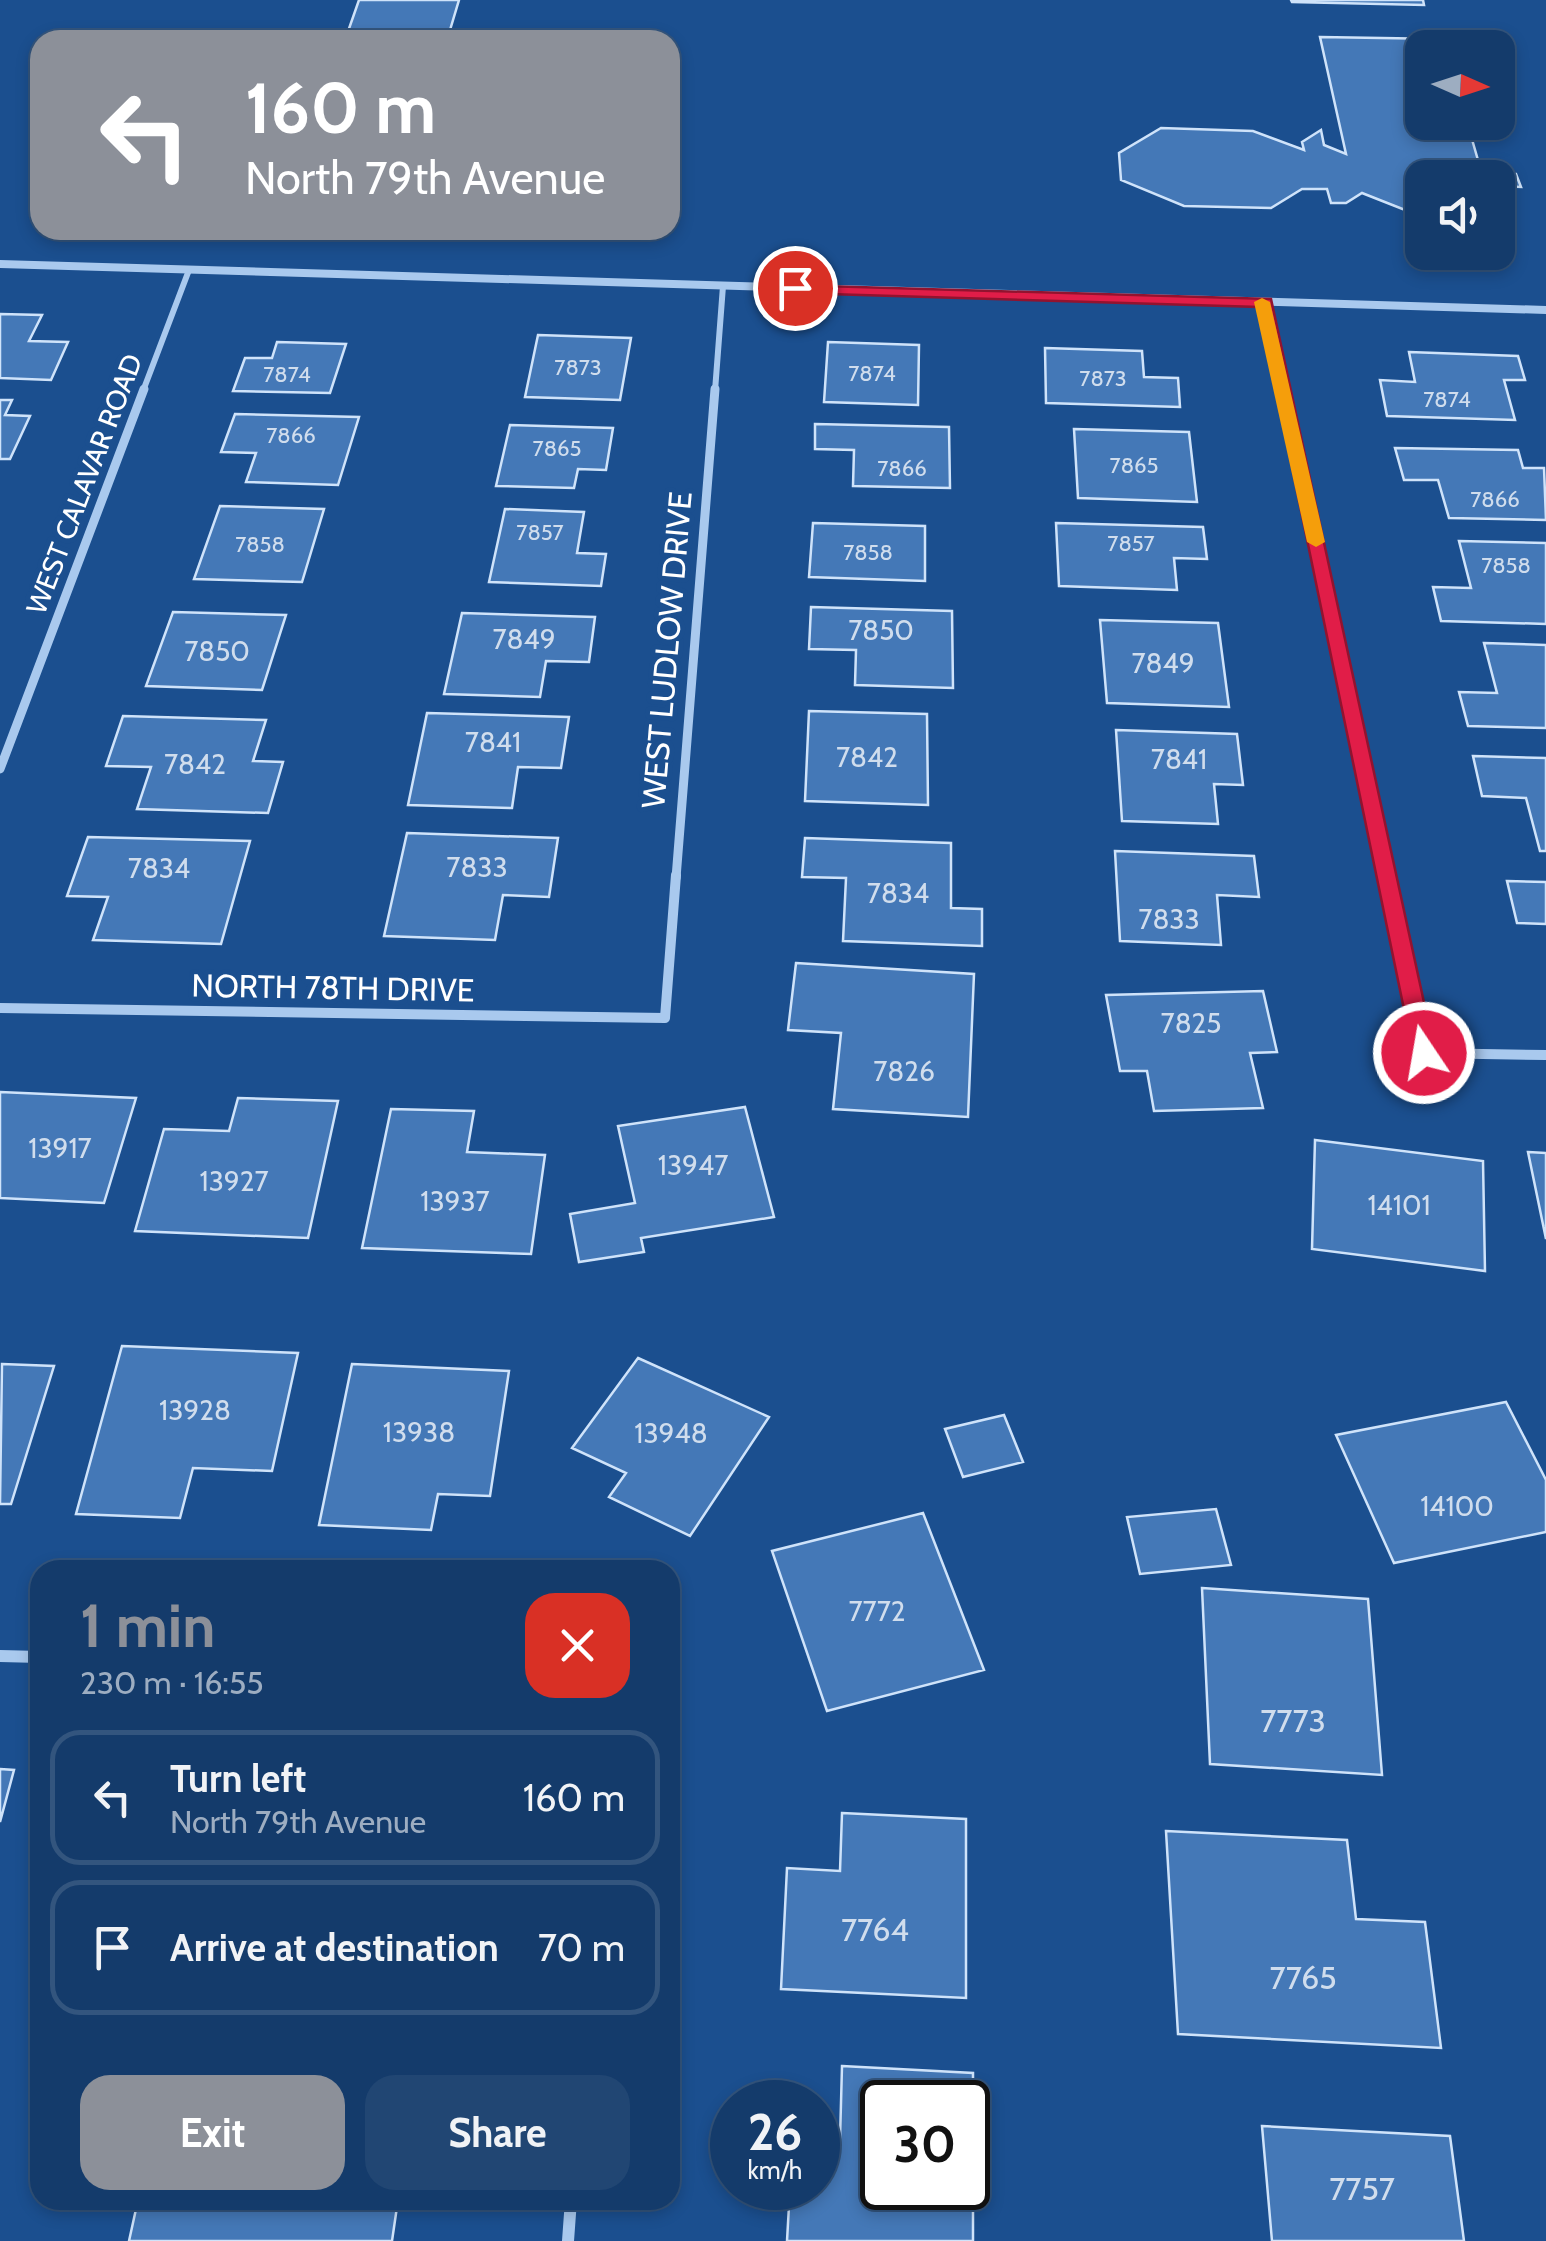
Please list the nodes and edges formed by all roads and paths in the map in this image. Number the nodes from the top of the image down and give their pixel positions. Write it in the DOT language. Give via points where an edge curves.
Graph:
graph roads {
  1 [pos="0,264"];
  2 [pos="189,270"];
  3 [pos="723,286"];
  4 [pos="1266,302"];
  5 [pos="1546,310"];
  6 [pos="0,770"];
  7 [pos="0,1008"];
  8 [pos="664,1018"];
  9 [pos="1546,1055"];
  10 [pos="0,1656"];
  11 [pos="30,1658"];
  12 [pos="570,2210"];
  13 [pos="568,2241"];
  1 -- 2 [label="street"];
  2 -- 3 [label="street"];
  2 -- 6 [label="street, WEST CALAVAR ROAD"];
  3 -- 4 [label="street"];
  3 -- 8 [label="street, WEST LUDLOW DRIVE"];
  4 -- 5 [label="street"];
  4 -- 9 [label="street" via="1424,1053"];
  7 -- 8 [label="street, NORTH 78TH DRIVE"];
  10 -- 11 [label="street"];
  12 -- 13 [label="street"];
}
